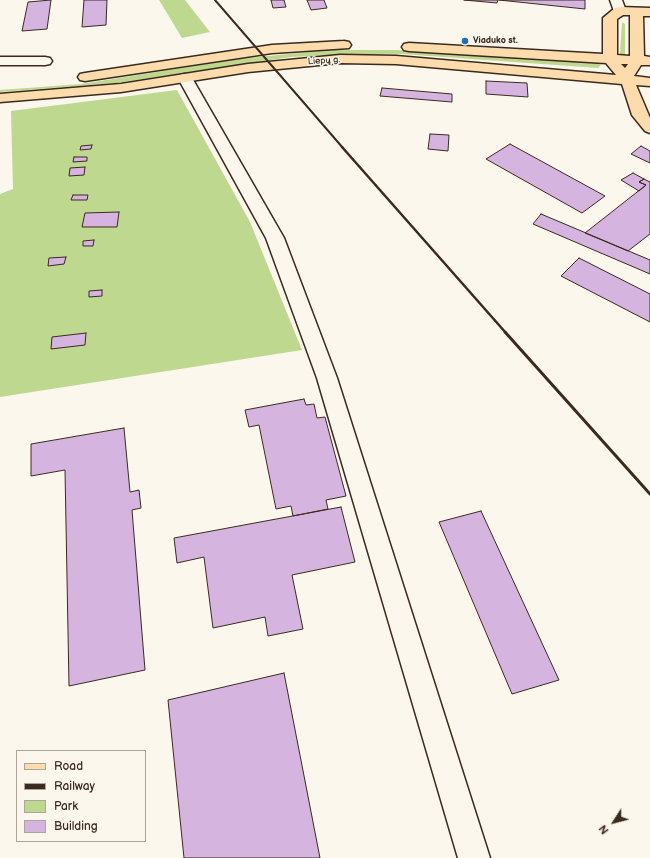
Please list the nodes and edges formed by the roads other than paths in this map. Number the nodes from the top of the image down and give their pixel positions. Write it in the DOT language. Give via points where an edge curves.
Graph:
graph roads {
  1 [pos="618,5"];
  2 [pos="636,11"];
  3 [pos="650,12"];
  4 [pos="354,45"];
  5 [pos="399,46"];
  6 [pos="610,59"];
  7 [pos="644,60"];
  8 [pos="0,61"];
  9 [pos="45,61"];
  10 [pos="74,78"];
  11 [pos="185,78"];
  12 [pos="627,79"];
  13 [pos="650,82"];
  14 [pos="0,98"];
  15 [pos="650,128"];
  16 [pos="474,858"];
  1 -- 2 [label="main road"];
  1 -- 6 [label="main road" via="610,18"];
  2 -- 3 [label="main road"];
  2 -- 7 [label="main road"];
  4 -- 10 [label="main road, Liepų g." via="272,49"];
  5 -- 6 [label="main road"];
  6 -- 7 [label="main road"];
  6 -- 12 [label="main road"];
  7 -- 12 [label="main road"];
  8 -- 9 [label="street"];
  11 -- 12 [label="main road, Liepų g." via="281,64 368,59"];
  11 -- 14 [label="main road, Liepų g." via="58,95"];
  11 -- 16 [label="street" via="275,238 328,378"];
  12 -- 13 [label="main road, Liepų g."];
  12 -- 15 [label="main road" via="640,115"];
}
